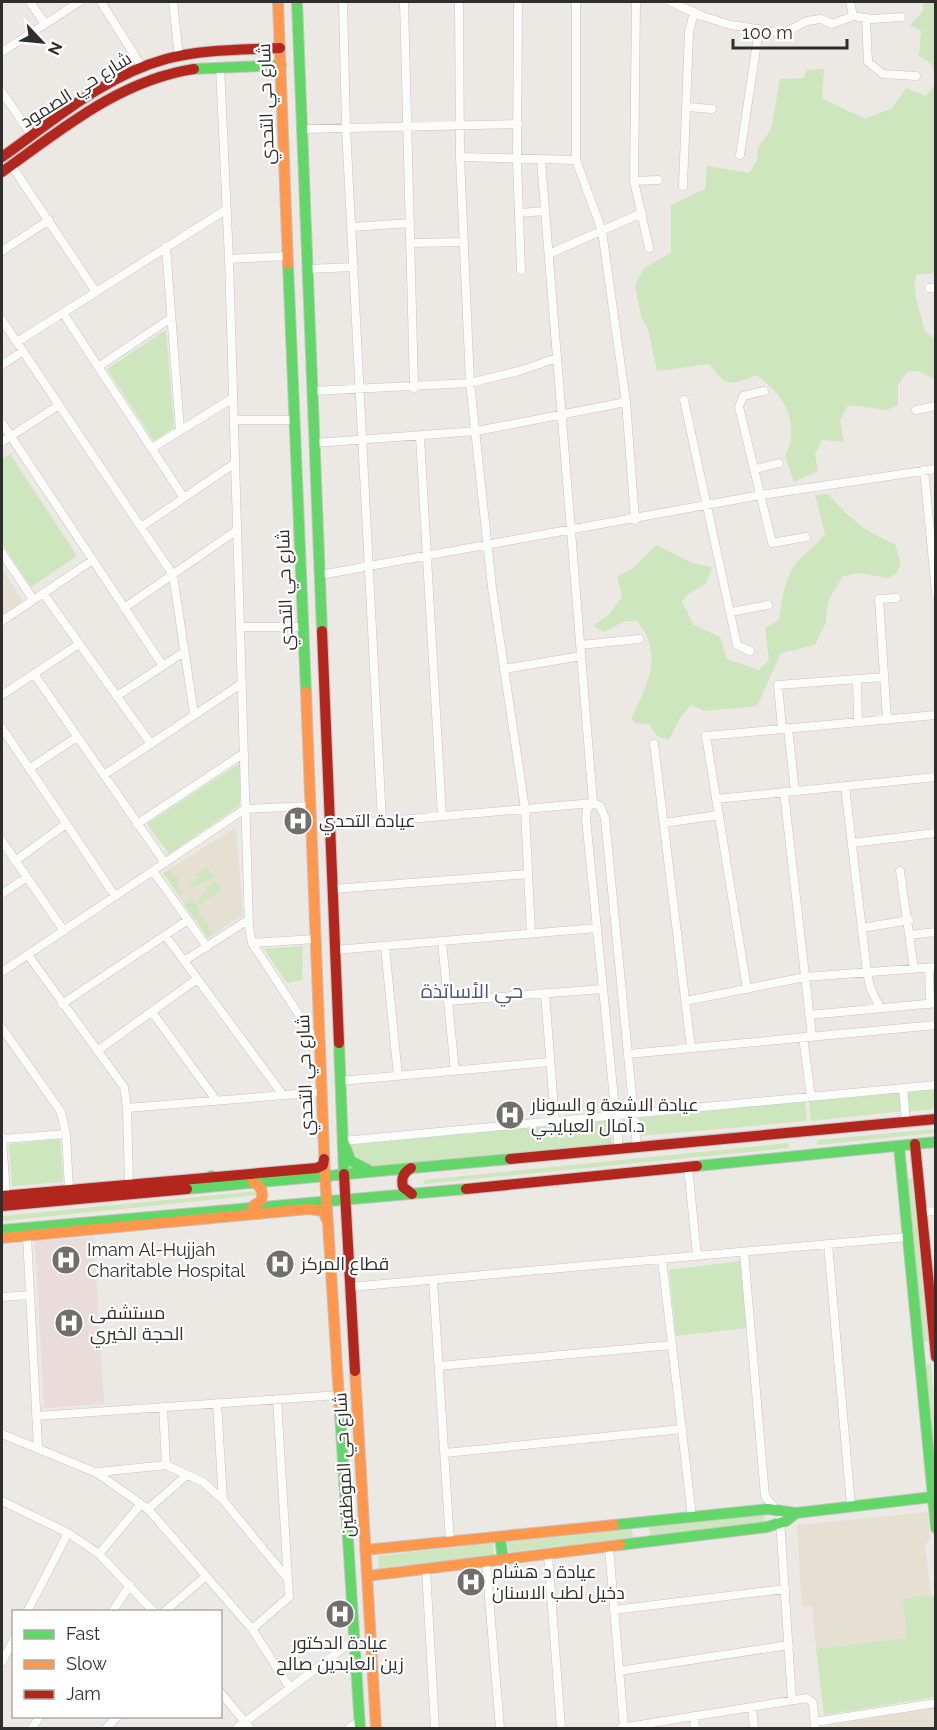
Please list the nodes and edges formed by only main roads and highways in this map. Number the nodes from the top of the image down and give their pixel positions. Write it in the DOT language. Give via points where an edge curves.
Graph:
graph roads {
  1 [pos="278,2"];
  2 [pos="297,2"];
  3 [pos="280,48"];
  4 [pos="245,50"];
  5 [pos="281,64"];
  6 [pos="246,66"];
  7 [pos="2,157"];
  8 [pos="2,172"];
  9 [pos="307,710"];
  10 [pos="327,711"];
  11 [pos="327,748"];
  12 [pos="308,751"];
  13 [pos="331,843"];
  14 [pos="312,846"];
  15 [pos="332,871"];
  16 [pos="313,874"];
  17 [pos="322,1096"];
  18 [pos="341,1099"];
  19 [pos="936,1119"];
  20 [pos="816,1130"];
  21 [pos="795,1132"];
  22 [pos="343,1141"];
  23 [pos="936,1142"];
  24 [pos="915,1144"];
  25 [pos="899,1146"];
  26 [pos="817,1154"];
  27 [pos="798,1156"];
  28 [pos="325,1158"];
  29 [pos="411,1168"];
  30 [pos="374,1172"];
  31 [pos="344,1174"];
  32 [pos="212,1176"];
  33 [pos="325,1176"];
  34 [pos="902,1180"];
  35 [pos="918,1180"];
  36 [pos="248,1183"];
  37 [pos="412,1194"];
  38 [pos="3,1199"];
  39 [pos="345,1200"];
  40 [pos="326,1202"];
  41 [pos="253,1206"];
  42 [pos="222,1213"];
  43 [pos="327,1220"];
  44 [pos="2,1230"];
  45 [pos="2,1238"];
  46 [pos="931,1263"];
  47 [pos="933,1315"];
  48 [pos="352,1318"];
  49 [pos="334,1320"];
  50 [pos="353,1341"];
  51 [pos="934,1342"];
  52 [pos="335,1343"];
  53 [pos="917,1343"];
  54 [pos="936,1359"];
  55 [pos="920,1363"];
  56 [pos="359,1437"];
  57 [pos="341,1438"];
  58 [pos="360,1460"];
  59 [pos="343,1462"];
  60 [pos="933,1497"];
  61 [pos="796,1513"];
  62 [pos="640,1522"];
  63 [pos="936,1528"];
  64 [pos="500,1537"];
  65 [pos="642,1543"];
  66 [pos="365,1550"];
  67 [pos="503,1560"];
  68 [pos="367,1576"];
  69 [pos="359,1725"];
  70 [pos="376,1728"];
  1 -- 3 [label="main road, شارع حي التحدي"];
  2 -- 10 [label="main road, شارع حي التحدي"];
  3 -- 4 [label="main road, شارع حي الصمود"];
  3 -- 5 [label="main road, شارع حي التحدي"];
  4 -- 6 [label="main road" via="250,56"];
  4 -- 7 [label="main road, شارع حي الصمود" via="179,57 142,67 109,84"];
  5 -- 6 [label="main road"];
  5 -- 9 [label="main road, شارع حي التحدي"];
  6 -- 8 [label="main road" via="182,71 131,88"];
  9 -- 10 [label="main road" via="316,718"];
  9 -- 12 [label="main road, شارع حي التحدي"];
  10 -- 11 [label="main road, شارع حي التحدي"];
  11 -- 12 [label="main road" via="315,742"];
  11 -- 13 [label="main road, شارع حي التحدي"];
  12 -- 14 [label="main road, شارع حي التحدي"];
  13 -- 14 [label="main road" via="324,854 316,853"];
  13 -- 15 [label="main road, شارع حي التحدي"];
  14 -- 16 [label="main road, شارع حي التحدي"];
  15 -- 16 [label="main road" via="322,865"];
  15 -- 18 [label="main road, شارع حي التحدي"];
  16 -- 17 [label="main road, شارع حي التحدي"];
  17 -- 18 [label="main road" via="324,1105 331,1108 338,1106"];
  17 -- 28 [label="main road, شارع حي التحدي"];
  18 -- 22 [label="main road, شارع حي التحدي"];
  19 -- 20 [label="main road"];
  20 -- 21 [label="main road"];
  20 -- 26 [label="main road" via="811,1142"];
  21 -- 27 [label="main road" via="802,1141"];
  21 -- 29 [label="main road"];
  22 -- 30 [label="main road" via="346,1155 353,1163"];
  22 -- 31 [label="main road, شارع حي التحدي"];
  23 -- 24 [label="main road"];
  24 -- 25 [label="main road"];
  24 -- 35 [label="main road"];
  25 -- 26 [label="main road"];
  25 -- 34 [label="main road"];
  26 -- 27 [label="main road"];
  27 -- 37 [label="main road"];
  28 -- 32 [label="main road" via="317,1168"];
  28 -- 33 [label="main road, شارع حي التحدي"];
  29 -- 30 [label="main road"];
  29 -- 37 [label="main road" via="402,1176 402,1184"];
  30 -- 31 [label="main road"];
  31 -- 33 [label="main road"];
  31 -- 39 [label="main road, شارع حي التحدي"];
  32 -- 36 [label="main road"];
  32 -- 38 [label="main road"];
  33 -- 36 [label="main road"];
  33 -- 40 [label="main road, شارع حي التحدي"];
  34 -- 35 [label="main road" via="910,1173"];
  34 -- 53 [label="main road"];
  35 -- 46 [label="main road"];
  36 -- 38 [label="main road"];
  36 -- 41 [label="main road" via="259,1185 263,1194"];
  37 -- 39 [label="main road"];
  39 -- 40 [label="main road"];
  39 -- 48 [label="main road, شارع حي الموظفين"];
  40 -- 41 [label="main road"];
  40 -- 43 [label="main road, شارع حي الموظفين"];
  41 -- 42 [label="main road"];
  42 -- 43 [label="main road" via="314,1209 325,1212"];
  42 -- 44 [label="main road"];
  42 -- 45 [label="main road"];
  43 -- 49 [label="main road, شارع حي الموظفين"];
  46 -- 47 [label="main road"];
  47 -- 51 [label="main road"];
  48 -- 49 [label="main road" via="341,1324"];
  48 -- 50 [label="main road, شارع حي الموظفين"];
  49 -- 52 [label="main road, شارع حي الموظفين"];
  50 -- 52 [label="main road" via="342,1338"];
  50 -- 56 [label="main road, شارع حي الموظفين"];
  51 -- 53 [label="main road" via="924,1347"];
  51 -- 54 [label="main road"];
  52 -- 57 [label="main road, شارع حي الموظفين"];
  53 -- 55 [label="main road"];
  54 -- 55 [label="main road"];
  55 -- 60 [label="main road"];
  56 -- 57 [label="main road" via="348,1442"];
  56 -- 58 [label="main road, شارع حي الموظفين"];
  57 -- 59 [label="main road, شارع حي الموظفين"];
  58 -- 59 [label="main road" via="349,1457"];
  58 -- 66 [label="main road, شارع حي الموظفين"];
  59 -- 69 [label="main road, شارع حي الموظفين"];
  60 -- 61 [label="main road"];
  60 -- 63 [label="main road"];
  61 -- 62 [label="main road" via="775,1509"];
  61 -- 65 [label="main road" via="768,1527"];
  62 -- 64 [label="main road"];
  62 -- 65 [label="main road"];
  64 -- 66 [label="main road"];
  64 -- 67 [label="main road"];
  65 -- 67 [label="main road"];
  66 -- 68 [label="main road, شارع حي الموظفين"];
  67 -- 68 [label="main road"];
  68 -- 70 [label="main road, شارع حي الموظفين"];
}
